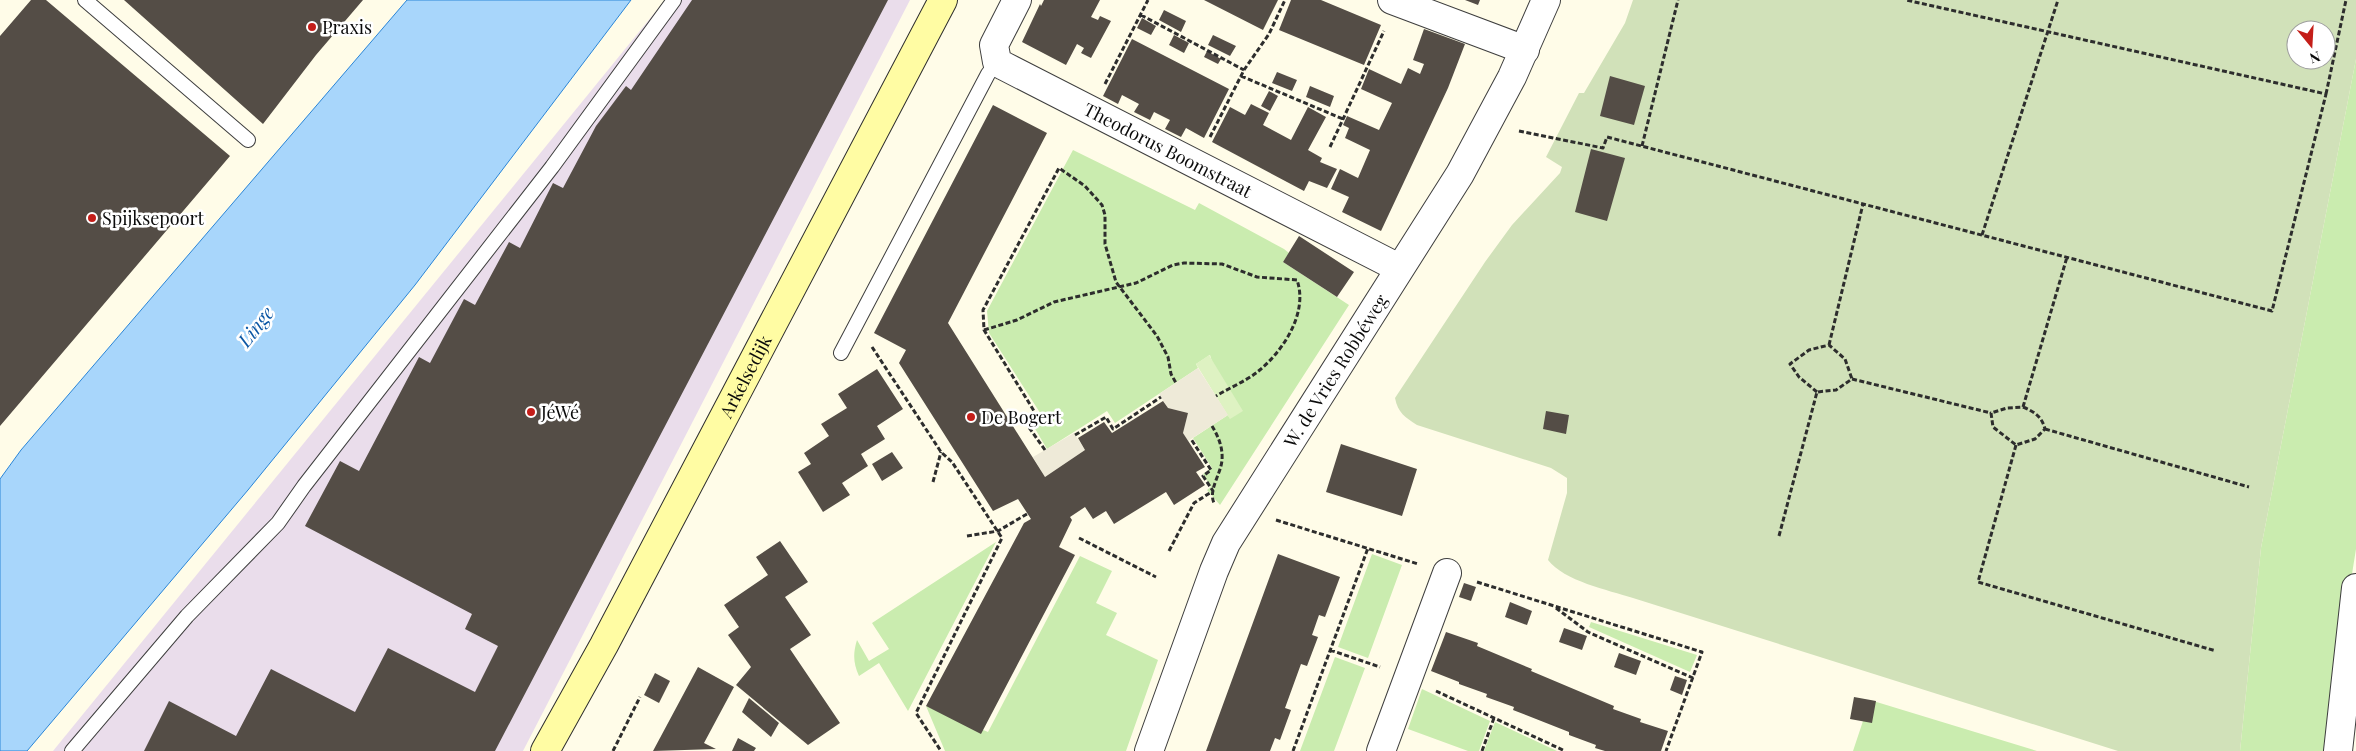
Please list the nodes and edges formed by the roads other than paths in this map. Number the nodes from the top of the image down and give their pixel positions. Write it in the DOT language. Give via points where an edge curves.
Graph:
graph roads {
  1 [pos="85,0"];
  2 [pos="674,0"];
  3 [pos="942,0"];
  4 [pos="1017,0"];
  5 [pos="1546,0"];
  6 [pos="1394,1"];
  7 [pos="1525,50"];
  8 [pos="997,62"];
  9 [pos="248,140"];
  10 [pos="1399,268"];
  11 [pos="841,353"];
  12 [pos="1447,573"];
  13 [pos="2356,588"];
  14 [pos="72,751"];
  15 [pos="545,751"];
  16 [pos="1149,751"];
  17 [pos="1381,751"];
  18 [pos="2338,751"];
  1 -- 9 [label="lane"];
  2 -- 14 [label="lane" via="552,167 278,522 187,616"];
  3 -- 15 [label="main road, Arkelsedijk" via="604,645"];
  4 -- 8 [label="street" via="994,45"];
  5 -- 7 [label="street, W. de Vries Robbéweg"];
  6 -- 7 [label="street"];
  7 -- 10 [label="street, W. de Vries Robbéweg" via="1460,174"];
  8 -- 10 [label="street, Theodorus Boomstraat"];
  8 -- 11 [label="lane"];
  10 -- 16 [label="street, W. de Vries Robbéweg" via="1226,543"];
  12 -- 17 [label="street"];
  13 -- 18 [label="street"];
}
